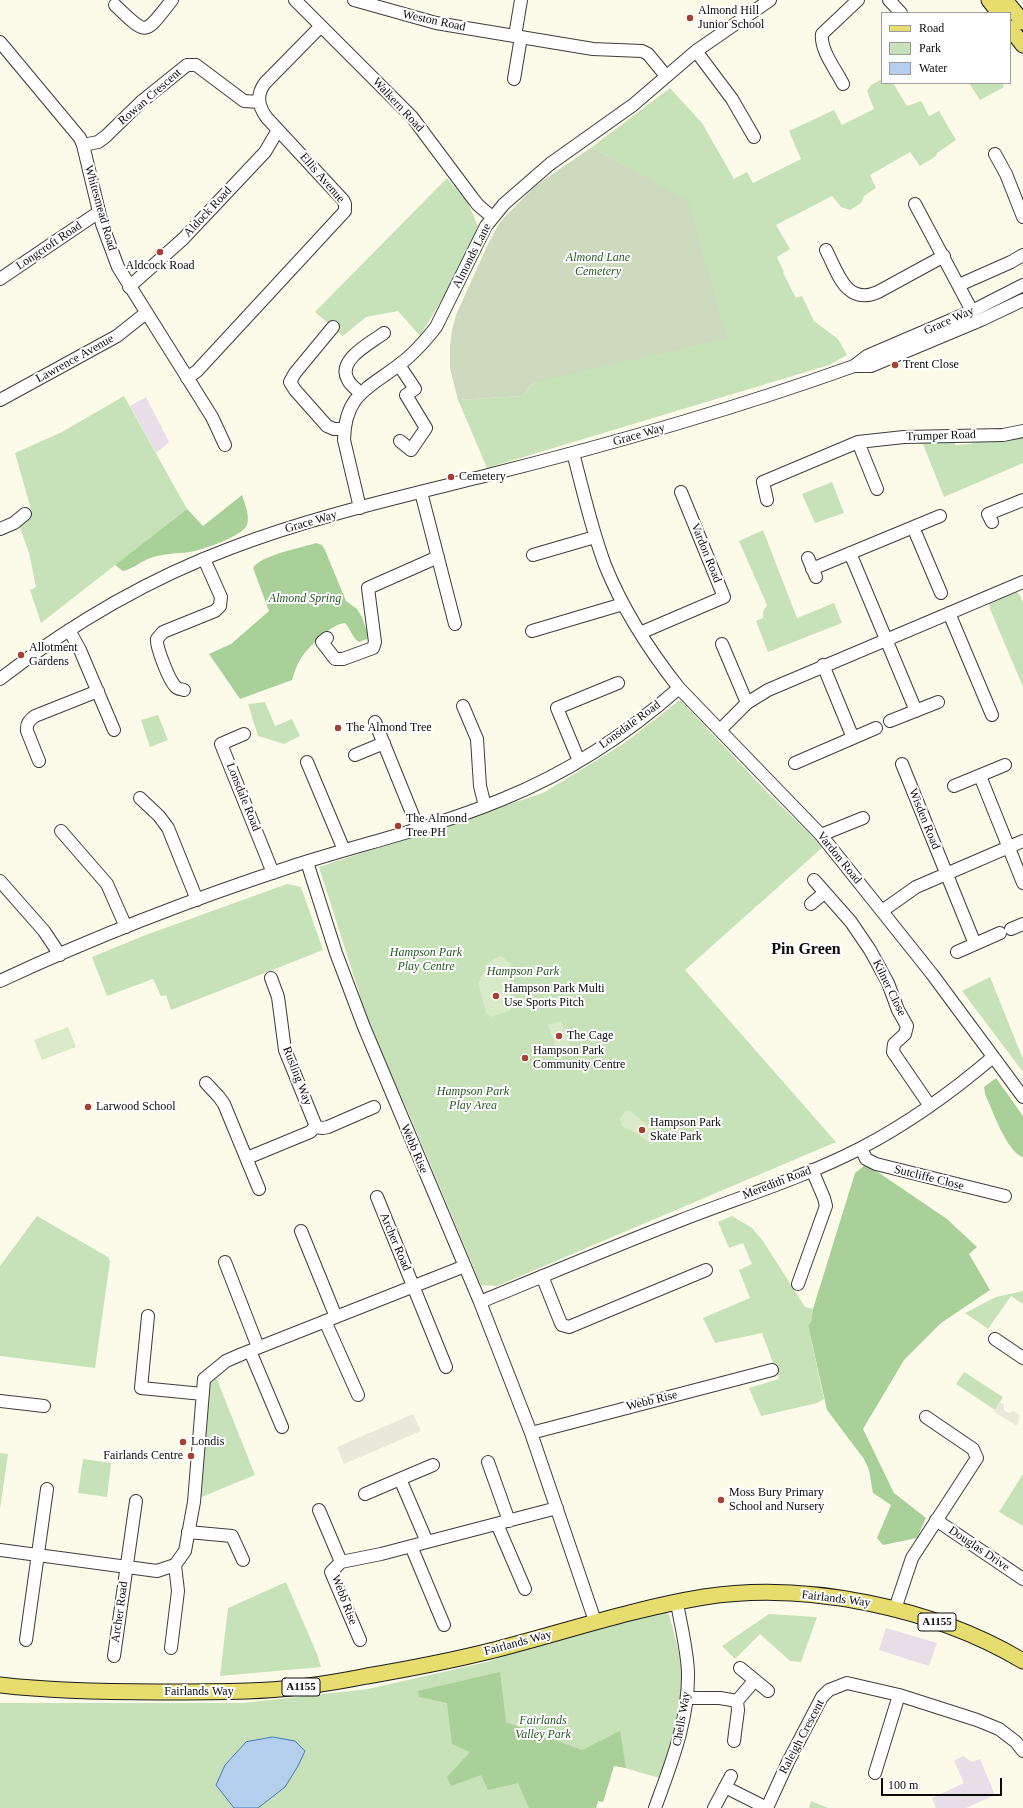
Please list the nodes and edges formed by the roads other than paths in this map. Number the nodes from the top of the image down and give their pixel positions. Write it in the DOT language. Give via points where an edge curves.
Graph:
graph roads {
  1 [pos="172,0"];
  2 [pos="295,0"];
  3 [pos="354,0"];
  4 [pos="521,0"];
  5 [pos="770,0"];
  6 [pos="858,0"];
  7 [pos="889,0"];
  8 [pos="989,0"];
  9 [pos="1005,0"];
  10 [pos="115,5"];
  11 [pos="900,12"];
  12 [pos="998,12"];
  13 [pos="1023,22"];
  14 [pos="321,26"];
  15 [pos="1011,29"];
  16 [pos="518,37"];
  17 [pos="0,42"];
  18 [pos="1023,44"];
  19 [pos="696,51"];
  20 [pos="666,76"];
  21 [pos="514,79"];
  22 [pos="843,84"];
  23 [pos="259,102"];
  24 [pos="278,130"];
  25 [pos="754,137"];
  26 [pos="83,145"];
  27 [pos="995,154"];
  28 [pos="915,204"];
  29 [pos="99,212"];
  30 [pos="492,217"];
  31 [pos="1023,217"];
  32 [pos="826,250"];
  33 [pos="1023,255"];
  34 [pos="944,256"];
  35 [pos="0,279"];
  36 [pos="1023,285"];
  37 [pos="959,286"];
  38 [pos="129,287"];
  39 [pos="1023,300"];
  40 [pos="972,311"];
  41 [pos="146,313"];
  42 [pos="333,327"];
  43 [pos="384,334"];
  44 [pos="399,365"];
  45 [pos="854,366"];
  46 [pos="187,378"];
  47 [pos="361,393"];
  48 [pos="0,400"];
  49 [pos="344,429"];
  50 [pos="1023,431"];
  51 [pos="400,441"];
  52 [pos="858,442"];
  53 [pos="225,445"];
  54 [pos="573,453"];
  55 [pos="877,489"];
  56 [pos="421,492"];
  57 [pos="681,492"];
  58 [pos="767,500"];
  59 [pos="1023,500"];
  60 [pos="360,508"];
  61 [pos="25,514"];
  62 [pos="940,516"];
  63 [pos="992,522"];
  64 [pos="913,527"];
  65 [pos="0,529"];
  66 [pos="595,537"];
  67 [pos="850,553"];
  68 [pos="533,555"];
  69 [pos="438,557"];
  70 [pos="204,559"];
  71 [pos="812,568"];
  72 [pos="1022,587"];
  73 [pos="941,593"];
  74 [pos="623,604"];
  75 [pos="949,613"];
  76 [pos="455,624"];
  77 [pos="69,630"];
  78 [pos="532,631"];
  79 [pos="640,633"];
  80 [pos="885,640"];
  81 [pos="321,643"];
  82 [pos="722,644"];
  83 [pos="823,665"];
  84 [pos="0,679"];
  85 [pos="618,683"];
  86 [pos="679,688"];
  87 [pos="184,690"];
  88 [pos="98,691"];
  89 [pos="938,702"];
  90 [pos="747,703"];
  91 [pos="463,706"];
  92 [pos="916,711"];
  93 [pos="992,715"];
  94 [pos="890,721"];
  95 [pos="375,722"];
  96 [pos="876,728"];
  97 [pos="114,730"];
  98 [pos="720,730"];
  99 [pos="244,734"];
  100 [pos="853,738"];
  101 [pos="384,743"];
  102 [pos="355,755"];
  103 [pos="579,760"];
  104 [pos="38,761"];
  105 [pos="307,762"];
  106 [pos="795,763"];
  107 [pos="902,764"];
  108 [pos="1006,765"];
  109 [pos="980,776"];
  110 [pos="954,786"];
  111 [pos="140,798"];
  112 [pos="486,806"];
  113 [pos="864,818"];
  114 [pos="418,828"];
  115 [pos="61,831"];
  116 [pos="821,835"];
  117 [pos="1023,841"];
  118 [pos="1009,847"];
  119 [pos="344,850"];
  120 [pos="307,862"];
  121 [pos="272,873"];
  122 [pos="946,873"];
  123 [pos="814,880"];
  124 [pos="0,881"];
  125 [pos="1023,883"];
  126 [pos="824,893"];
  127 [pos="197,900"];
  128 [pos="811,904"];
  129 [pos="882,911"];
  130 [pos="1023,924"];
  131 [pos="126,928"];
  132 [pos="974,944"];
  133 [pos="957,952"];
  134 [pos="60,955"];
  135 [pos="271,978"];
  136 [pos="0,981"];
  137 [pos="993,1057"];
  138 [pos="206,1083"];
  139 [pos="1023,1097"];
  140 [pos="930,1106"];
  141 [pos="374,1107"];
  142 [pos="315,1127"];
  143 [pos="860,1148"];
  144 [pos="247,1158"];
  145 [pos="812,1170"];
  146 [pos="259,1189"];
  147 [pos="1005,1196"];
  148 [pos="377,1197"];
  149 [pos="301,1231"];
  150 [pos="225,1262"];
  151 [pos="465,1266"];
  152 [pos="706,1270"];
  153 [pos="542,1276"];
  154 [pos="798,1284"];
  155 [pos="414,1286"];
  156 [pos="480,1302"];
  157 [pos="148,1316"];
  158 [pos="330,1319"];
  159 [pos="995,1339"];
  160 [pos="254,1349"];
  161 [pos="1023,1358"];
  162 [pos="446,1367"];
  163 [pos="772,1370"];
  164 [pos="203,1394"];
  165 [pos="358,1396"];
  166 [pos="0,1400"];
  167 [pos="44,1406"];
  168 [pos="926,1417"];
  169 [pos="282,1426"];
  170 [pos="531,1433"];
  171 [pos="488,1462"];
  172 [pos="433,1465"];
  173 [pos="400,1479"];
  174 [pos="47,1489"];
  175 [pos="365,1494"];
  176 [pos="136,1501"];
  177 [pos="558,1508"];
  178 [pos="319,1510"];
  179 [pos="936,1520"];
  180 [pos="503,1523"];
  181 [pos="188,1532"];
  182 [pos="427,1542"];
  183 [pos="411,1546"];
  184 [pos="0,1550"];
  185 [pos="37,1555"];
  186 [pos="243,1560"];
  187 [pos="340,1562"];
  188 [pos="175,1564"];
  189 [pos="126,1567"];
  190 [pos="1023,1579"];
  191 [pos="525,1590"];
  192 [pos="677,1603"];
  193 [pos="895,1609"];
  194 [pos="595,1621"];
  195 [pos="444,1625"];
  196 [pos="26,1640"];
  197 [pos="360,1640"];
  198 [pos="171,1648"];
  199 [pos="114,1656"];
  200 [pos="1023,1661"];
  201 [pos="740,1668"];
  202 [pos="754,1681"];
  203 [pos="0,1685"];
  204 [pos="768,1692"];
  205 [pos="899,1695"];
  206 [pos="687,1698"];
  207 [pos="737,1701"];
  208 [pos="734,1741"];
  209 [pos="1023,1751"];
  210 [pos="875,1773"];
  211 [pos="655,1808"];
  212 [pos="714,1808"];
  213 [pos="767,1808"];
  1 -- 10 [label="street" via="151,26 144,28 138,27"];
  2 -- 14 [label="street, Walkern Road"];
  3 -- 16 [label="street, Weston Road" via="436,23"];
  4 -- 16 [label="street"];
  5 -- 19 [label="street, Almonds Lane"];
  6 -- 22 [label="street" via="822,34 825,50"];
  7 -- 11 [label="street"];
  8 -- 12 [label="main road"];
  9 -- 13 [label="main road"];
  14 -- 23 [label="street" via="265,83 260,92"];
  14 -- 30 [label="street, Walkern Road" via="412,117 471,196"];
  15 -- 18 [label="main road"];
  16 -- 20 [label="street, Weston Road" via="593,49 642,51 648,54"];
  16 -- 21 [label="street"];
  17 -- 26 [label="street, Whitesmead Road" via="80,138"];
  19 -- 20 [label="street, Almonds Lane"];
  19 -- 25 [label="street" via="732,99"];
  20 -- 30 [label="street, Almonds Lane" via="628,109 531,179"];
  23 -- 24 [label="street, Ellis Avenue" via="263,112"];
  23 -- 26 [label="street, Rowan Crescent" via="244,101 196,65 187,65 141,102 102,140"];
  24 -- 38 [label="street, Aldock Road" via="265,152 183,239"];
  24 -- 46 [label="street, Ellis Avenue" via="343,200 345,211 197,371"];
  26 -- 29 [label="street, Whitesmead Road"];
  27 -- 31 [label="street"];
  28 -- 34 [label="street"];
  29 -- 35 [label="street, Longcroft Road"];
  29 -- 38 [label="street, Whitesmead Road" via="114,259"];
  30 -- 44 [label="street, Almonds Lane" via="481,234 436,327 418,349"];
  32 -- 34 [label="street" via="846,288 860,296 878,292"];
  33 -- 37 [label="street"];
  34 -- 37 [label="street"];
  36 -- 40 [label="street, Grace Way"];
  37 -- 40 [label="street"];
  38 -- 41 [label="street, Whitesmead Road"];
  39 -- 45 [label="street, Grace Way" via="871,366"];
  40 -- 45 [label="street, Grace Way" via="867,356"];
  41 -- 46 [label="street, Whitesmead Road"];
  41 -- 48 [label="street, Lawrence Avenue" via="117,336"];
  42 -- 49 [label="street" via="290,382 327,426"];
  43 -- 47 [label="street" via="348,362 346,376 350,384"];
  44 -- 47 [label="street, Almonds Lane" via="371,383"];
  44 -- 51 [label="street" via="415,390 406,395 426,428 411,450"];
  45 -- 54 [label="street, Grace Way" via="747,403"];
  46 -- 53 [label="street, Whitesmead Road" via="212,417"];
  47 -- 49 [label="street, Almonds Lane" via="351,407"];
  49 -- 60 [label="street, Almonds Lane" via="345,449"];
  50 -- 52 [label="street, Trumper Road" via="1003,435 904,437"];
  52 -- 55 [label="street"];
  52 -- 58 [label="street, Trumper Road" via="764,482"];
  54 -- 56 [label="street, Grace Way"];
  54 -- 66 [label="street, Vardon Road"];
  56 -- 60 [label="street, Grace Way"];
  56 -- 69 [label="street"];
  57 -- 79 [label="street, Vardon Road" via="724,597"];
  59 -- 63 [label="street" via="988,514"];
  60 -- 70 [label="street, Grace Way" via="280,531"];
  61 -- 65 [label="street" via="14,523"];
  62 -- 64 [label="street"];
  64 -- 67 [label="street"];
  64 -- 73 [label="street"];
  66 -- 68 [label="street"];
  66 -- 74 [label="street, Vardon Road"];
  67 -- 71 [label="street"];
  67 -- 80 [label="street"];
  69 -- 76 [label="street"];
  69 -- 81 [label="street" via="368,588 375,642 373,648 343,660 335,659"];
  70 -- 77 [label="street, Grace Way" via="137,590"];
  70 -- 87 [label="street" via="220,597 220,606 215,611 163,632 157,639 157,646 173,683 177,688"];
  72 -- 75 [label="street"];
  74 -- 78 [label="street"];
  74 -- 79 [label="street, Vardon Road"];
  75 -- 80 [label="street"];
  75 -- 93 [label="street" via="987,691"];
  77 -- 84 [label="street, Grace Way"];
  77 -- 88 [label="street"];
  79 -- 86 [label="street, Vardon Road" via="658,662"];
  80 -- 83 [label="street"];
  80 -- 92 [label="street"];
  82 -- 90 [label="street"];
  83 -- 90 [label="street" via="768,690"];
  83 -- 100 [label="street"];
  85 -- 103 [label="street" via="556,708"];
  86 -- 98 [label="street, Vardon Road"];
  86 -- 103 [label="street, Lonsdale Road" via="621,734"];
  88 -- 97 [label="street"];
  88 -- 104 [label="street" via="30,720 27,731"];
  89 -- 92 [label="street"];
  90 -- 98 [label="street"];
  91 -- 112 [label="street" via="477,739 480,786"];
  92 -- 94 [label="street"];
  95 -- 101 [label="street"];
  96 -- 100 [label="street"];
  98 -- 116 [label="street, Vardon Road"];
  99 -- 121 [label="street, Lonsdale Road" via="221,744"];
  100 -- 106 [label="street"];
  101 -- 102 [label="street"];
  101 -- 114 [label="street"];
  103 -- 112 [label="street, Lonsdale Road" via="536,784"];
  105 -- 119 [label="street"];
  107 -- 122 [label="street, Wisden Road"];
  108 -- 109 [label="street"];
  109 -- 110 [label="street"];
  109 -- 118 [label="street"];
  111 -- 127 [label="street" via="168,828"];
  112 -- 114 [label="street, Lonsdale Road"];
  113 -- 116 [label="street"];
  114 -- 119 [label="street, Lonsdale Road"];
  115 -- 131 [label="street" via="107,884"];
  116 -- 129 [label="street, Vardon Road"];
  117 -- 118 [label="street"];
  118 -- 122 [label="street"];
  118 -- 125 [label="street"];
  119 -- 120 [label="street, Lonsdale Road"];
  120 -- 121 [label="street, Lonsdale Road"];
  120 -- 151 [label="street, Webb Rise" via="336,953 364,1028"];
  121 -- 127 [label="street, Lonsdale Road"];
  122 -- 129 [label="street" via="908,891"];
  122 -- 132 [label="street, Wisden Road"];
  123 -- 126 [label="street, Kilner Close"];
  124 -- 134 [label="street" via="44,931"];
  126 -- 128 [label="street"];
  126 -- 140 [label="street, Kilner Close" via="851,922 888,983 907,1026 905,1034 894,1044 893,1052"];
  127 -- 131 [label="street, Lonsdale Road"];
  129 -- 137 [label="street, Vardon Road"];
  130 -- 132 [label="street"];
  131 -- 134 [label="street, Lonsdale Road"];
  132 -- 133 [label="street"];
  134 -- 136 [label="street, Lonsdale Road"];
  135 -- 142 [label="street, Rusling Way" via="278,997 285,1050 315,1120"];
  137 -- 139 [label="street, Vardon Road"];
  137 -- 140 [label="street, Meredith Road"];
  138 -- 144 [label="street" via="222,1100"];
  140 -- 143 [label="street, Meredith Road"];
  141 -- 142 [label="street" via="328,1127"];
  142 -- 144 [label="street" via="310,1132"];
  143 -- 145 [label="street, Meredith Road"];
  143 -- 147 [label="street, Sutcliffe Close" via="866,1159 876,1164"];
  144 -- 146 [label="street"];
  145 -- 153 [label="street, Meredith Road"];
  145 -- 154 [label="street" via="826,1206"];
  148 -- 155 [label="street, Archer Road"];
  149 -- 158 [label="street"];
  150 -- 160 [label="street"];
  151 -- 155 [label="street, Archer Road"];
  151 -- 156 [label="street, Webb Rise"];
  152 -- 153 [label="street" via="569,1327 560,1322"];
  153 -- 156 [label="street, Meredith Road"];
  155 -- 158 [label="street, Archer Road"];
  155 -- 162 [label="street, Archer Road"];
  156 -- 170 [label="street, Webb Rise"];
  157 -- 164 [label="street" via="141,1388"];
  158 -- 160 [label="street, Archer Road"];
  158 -- 165 [label="street"];
  159 -- 161 [label="street"];
  160 -- 164 [label="street, Archer Road" via="226,1361 204,1379"];
  160 -- 169 [label="street"];
  163 -- 170 [label="street, Webb Rise"];
  164 -- 181 [label="street, Archer Road" via="194,1502"];
  166 -- 167 [label="street"];
  168 -- 179 [label="street, Douglas Drive" via="973,1449 976,1455 976,1461"];
  170 -- 177 [label="street, Webb Rise"];
  171 -- 180 [label="street"];
  172 -- 173 [label="street"];
  173 -- 175 [label="street"];
  173 -- 182 [label="street"];
  174 -- 185 [label="street"];
  176 -- 189 [label="street, Archer Road"];
  177 -- 180 [label="street, Webb Rise"];
  177 -- 194 [label="street, Webb Rise"];
  178 -- 187 [label="street, Webb Rise"];
  179 -- 190 [label="street, Douglas Drive"];
  179 -- 193 [label="street, Douglas Drive" via="912,1558"];
  180 -- 182 [label="street, Webb Rise"];
  180 -- 191 [label="street"];
  181 -- 186 [label="street" via="232,1536"];
  181 -- 188 [label="street, Archer Road" via="185,1551"];
  182 -- 183 [label="street, Webb Rise"];
  183 -- 187 [label="street, Webb Rise"];
  183 -- 195 [label="street"];
  184 -- 185 [label="street, Archer Road"];
  185 -- 189 [label="street, Archer Road"];
  185 -- 196 [label="street"];
  187 -- 197 [label="street, Webb Rise" via="331,1572"];
  188 -- 189 [label="street, Archer Road" via="157,1571"];
  188 -- 198 [label="street" via="178,1591"];
  189 -- 199 [label="street, Archer Road"];
  192 -- 193 [label="main road, Fairlands Way / A1155" via="704,1597 747,1593 821,1596"];
  192 -- 194 [label="main road, Fairlands Way / A1155" via="653,1606"];
  192 -- 206 [label="street, Chells Way" via="687,1660"];
  193 -- 200 [label="main road, Fairlands Way / A1155" via="956,1628"];
  194 -- 203 [label="main road, Fairlands Way / A1155" via="488,1651 292,1688 114,1692"];
  201 -- 202 [label="street"];
  202 -- 204 [label="street"];
  202 -- 207 [label="street"];
  205 -- 209 [label="street, Raleigh Crescent" via="999,1729"];
  205 -- 210 [label="street"];
  205 -- 213 [label="street, Raleigh Crescent" via="852,1683 829,1690 822,1697 808,1723"];
  206 -- 207 [label="street"];
  206 -- 211 [label="street, Chells Way" via="677,1747"];
  207 -- 208 [label="street"];
  212 -- 213 [label="street" via="728,1782"];
}
